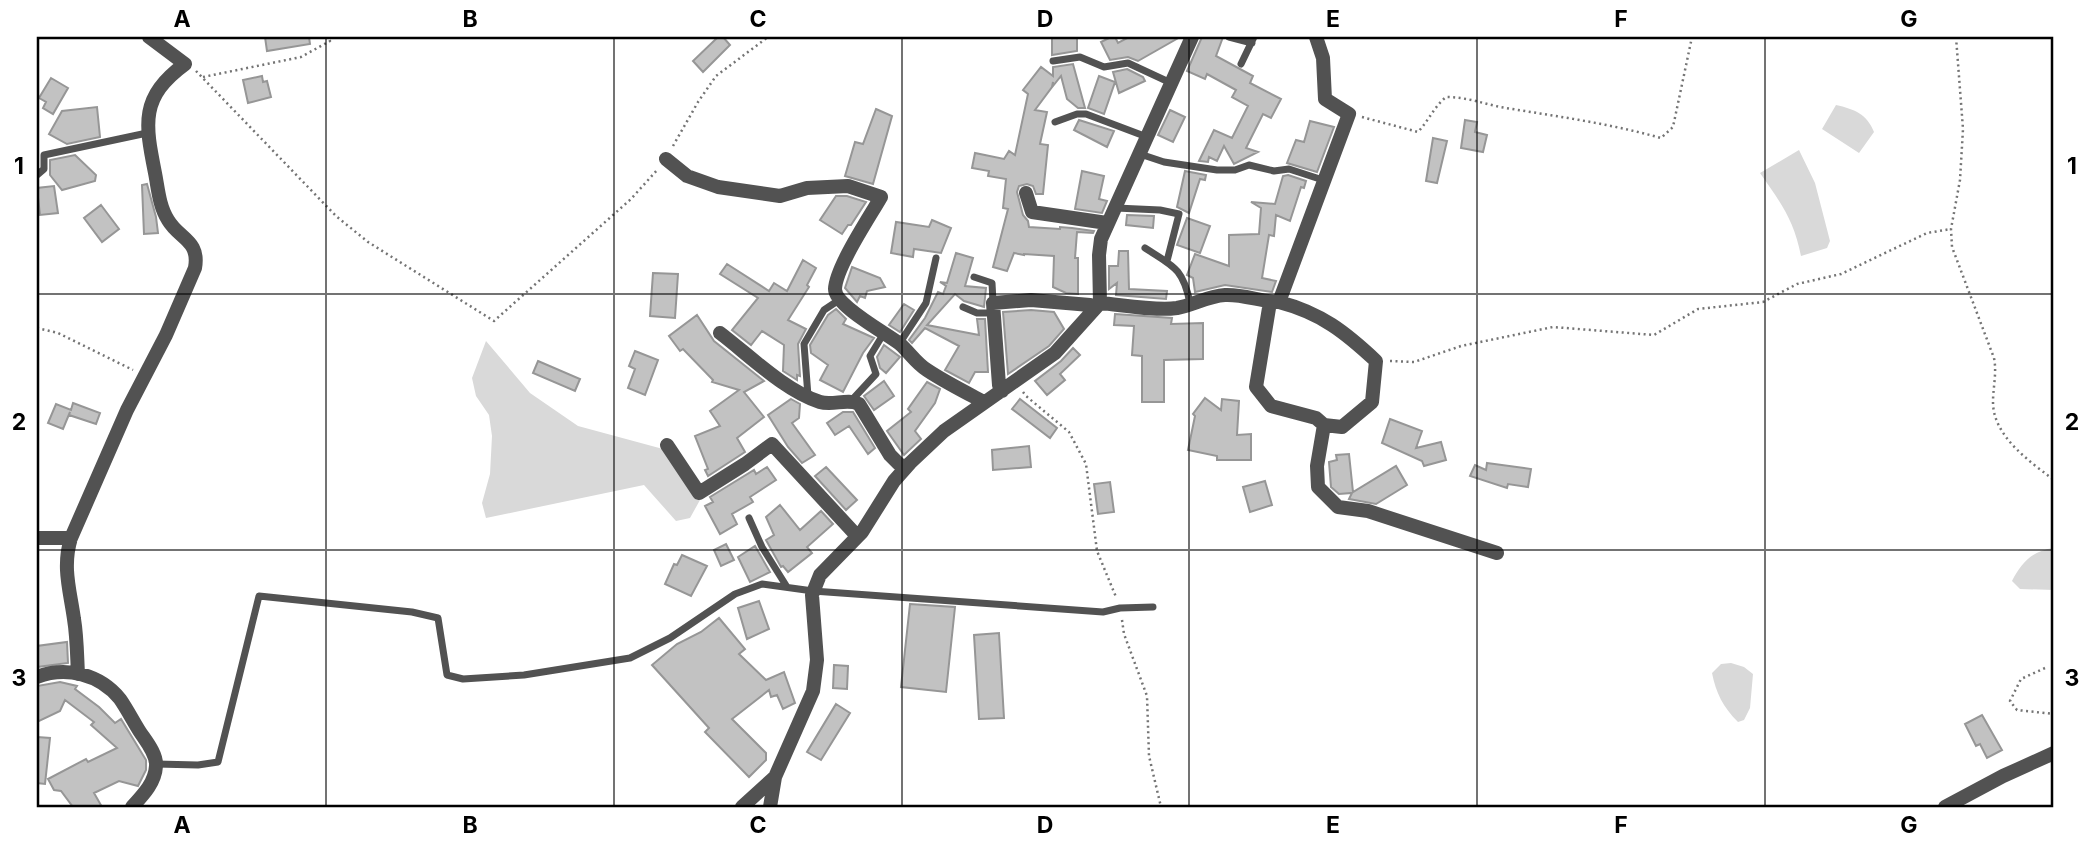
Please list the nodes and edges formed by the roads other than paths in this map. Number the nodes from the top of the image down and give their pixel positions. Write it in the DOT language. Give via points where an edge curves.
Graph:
graph roads {
  1 [pos="149,37"];
  2 [pos="1192,37"];
  3 [pos="1229,37"];
  4 [pos="1316,37"];
  5 [pos="1253,40"];
  6 [pos="1053,61"];
  7 [pos="1241,64"];
  8 [pos="1171,83"];
  9 [pos="1055,122"];
  10 [pos="147,134"];
  11 [pos="1147,137"];
  12 [pos="1140,154"];
  13 [pos="666,159"];
  14 [pos="37,175"];
  15 [pos="1326,181"];
  16 [pos="1026,193"];
  17 [pos="1115,208"];
  18 [pos="1107,223"];
  19 [pos="1145,248"];
  20 [pos="936,258"];
  21 [pos="1167,261"];
  22 [pos="974,277"];
  23 [pos="839,300"];
  24 [pos="1275,302"];
  25 [pos="1190,303"];
  26 [pos="1098,306"];
  27 [pos="963,307"];
  28 [pos="994,308"];
  29 [pos="720,333"];
  30 [pos="884,333"];
  31 [pos="899,344"];
  32 [pos="1002,391"];
  33 [pos="808,397"];
  34 [pos="851,401"];
  35 [pos="984,402"];
  36 [pos="1324,425"];
  37 [pos="667,445"];
  38 [pos="904,469"];
  39 [pos="750,519"];
  40 [pos="857,536"];
  41 [pos="37,538"];
  42 [pos="71,538"];
  43 [pos="1497,553"];
  44 [pos="787,587"];
  45 [pos="813,590"];
  46 [pos="1153,607"];
  47 [pos="78,674"];
  48 [pos="37,677"];
  49 [pos="2054,753"];
  50 [pos="156,764"];
  51 [pos="775,777"];
  52 [pos="132,807"];
  53 [pos="742,807"];
  54 [pos="770,807"];
  55 [pos="1945,807"];
  1 -- 10 [label="street" via="185,64 159,88"];
  2 -- 8 [label="street"];
  3 -- 5 [label="lane"];
  4 -- 15 [label="street" via="1323,58 1325,99 1349,114"];
  5 -- 7 [label="lane"];
  6 -- 8 [label="lane" via="1080,57 1104,67 1128,63"];
  8 -- 11 [label="street"];
  9 -- 11 [label="lane" via="1086,114"];
  10 -- 14 [label="lane" via="44,155 44,169"];
  10 -- 42 [label="street" via="166,218 193,247 197,258"];
  11 -- 12 [label="street"];
  12 -- 15 [label="lane" via="1217,170 1249,165 1289,169"];
  12 -- 17 [label="street"];
  13 -- 23 [label="street" via="687,176 718,187 780,195 848,186 881,197 841,270 835,286"];
  15 -- 24 [label="street"];
  16 -- 18 [label="street" via="1032,212"];
  17 -- 18 [label="street"];
  17 -- 21 [label="lane" via="1180,214"];
  18 -- 26 [label="street" via="1099,255"];
  19 -- 21 [label="lane"];
  20 -- 31 [label="lane" via="926,303"];
  21 -- 25 [label="lane" via="1182,278"];
  22 -- 28 [label="lane" via="992,284"];
  23 -- 30 [label="street"];
  23 -- 33 [label="lane" via="824,310 804,344"];
  24 -- 25 [label="street" via="1225,295"];
  24 -- 36 [label="street" via="1256,387 1272,405 1316,418"];
  24 -- 36 [label="street" via="1306,309 1349,335 1376,360 1372,402 1342,427"];
  25 -- 26 [label="street" via="1174,308"];
  26 -- 28 [label="street" via="1031,300"];
  26 -- 32 [label="street" via="1055,354"];
  27 -- 28 [label="lane" via="977,313"];
  28 -- 32 [label="street"];
  29 -- 33 [label="street" via="776,379"];
  30 -- 31 [label="street"];
  30 -- 34 [label="lane" via="870,356 876,374"];
  31 -- 35 [label="street" via="927,370"];
  32 -- 35 [label="street"];
  33 -- 34 [label="street" via="831,404"];
  34 -- 38 [label="street" via="859,404 890,455"];
  35 -- 38 [label="street"];
  36 -- 43 [label="street" via="1318,487 1338,508 1368,511"];
  37 -- 40 [label="street" via="699,493 772,444"];
  38 -- 40 [label="street"];
  39 -- 44 [label="lane"];
  40 -- 45 [label="street" via="820,575"];
  41 -- 42 [label="street"];
  42 -- 47 [label="street" via="65,568"];
  44 -- 45 [label="lane"];
  44 -- 50 [label="lane" via="762,584 745,589 630,658 524,675 463,679 447,675 438,618 259,596 218,762"];
  45 -- 46 [label="lane" via="1103,612"];
  45 -- 51 [label="street" via="817,660 813,691"];
  47 -- 48 [label="street" via="58,670"];
  47 -- 50 [label="street" via="102,684 119,699"];
  49 -- 55 [label="street"];
  50 -- 52 [label="street" via="148,789"];
  51 -- 53 [label="street"];
  51 -- 54 [label="street"];
}
